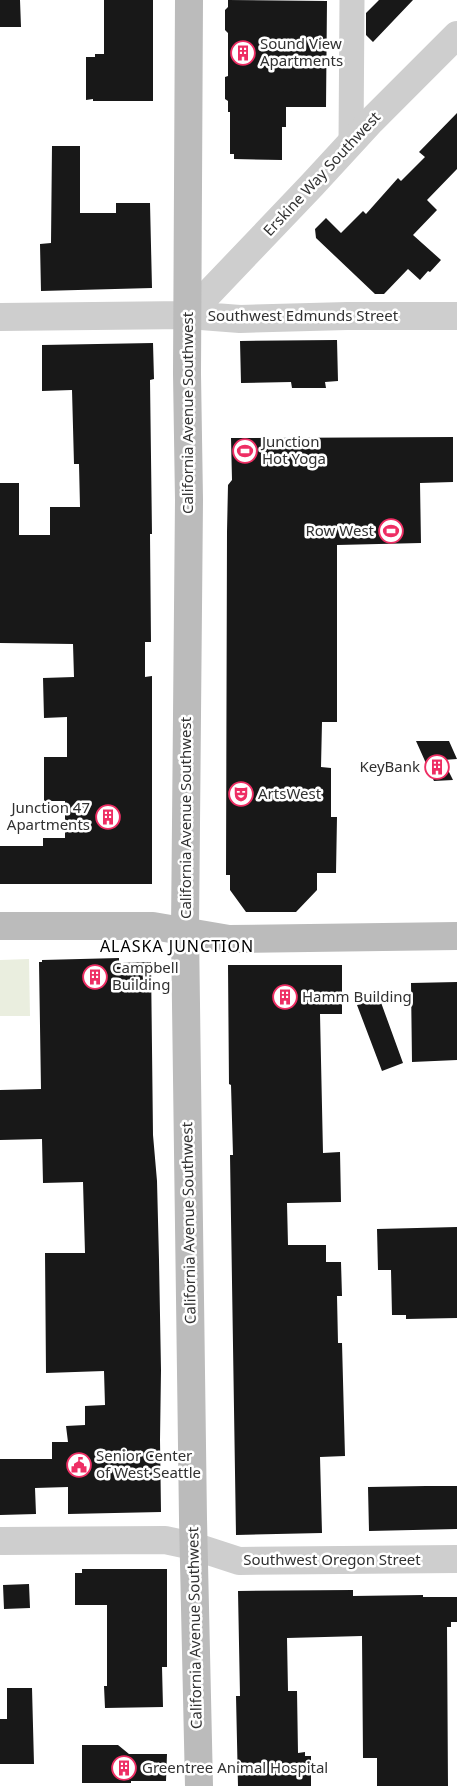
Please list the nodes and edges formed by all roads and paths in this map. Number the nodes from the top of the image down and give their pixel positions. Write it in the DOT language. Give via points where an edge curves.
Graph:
graph roads {
  1 [pos="189,0"];
  2 [pos="352,0"];
  3 [pos="457,35"];
  4 [pos="351,143"];
  5 [pos="188,315"];
  6 [pos="457,316"];
  7 [pos="0,317"];
  8 [pos="0,926"];
  9 [pos="185,931"];
  10 [pos="457,936"];
  11 [pos="0,1541"];
  12 [pos="193,1546"];
  13 [pos="457,1559"];
  14 [pos="199,1786"];
  1 -- 5 [label="main road, California Avenue Southwest"];
  2 -- 4 [label="street"];
  3 -- 4 [label="street, Erskine Way Southwest"];
  4 -- 5 [label="street, Erskine Way Southwest"];
  5 -- 6 [label="street, Southwest Edmunds Street" via="240,319"];
  5 -- 7 [label="street, Southwest Edmunds Street"];
  5 -- 9 [label="main road, California Avenue Southwest"];
  8 -- 9 [label="main road" via="148,926"];
  9 -- 10 [label="main road" via="229,939"];
  9 -- 12 [label="main road, California Avenue Southwest"];
  11 -- 12 [label="street, Southwest Oregon Street" via="165,1540"];
  12 -- 13 [label="street, Southwest Oregon Street" via="240,1561"];
  12 -- 14 [label="main road, California Avenue Southwest"];
}
